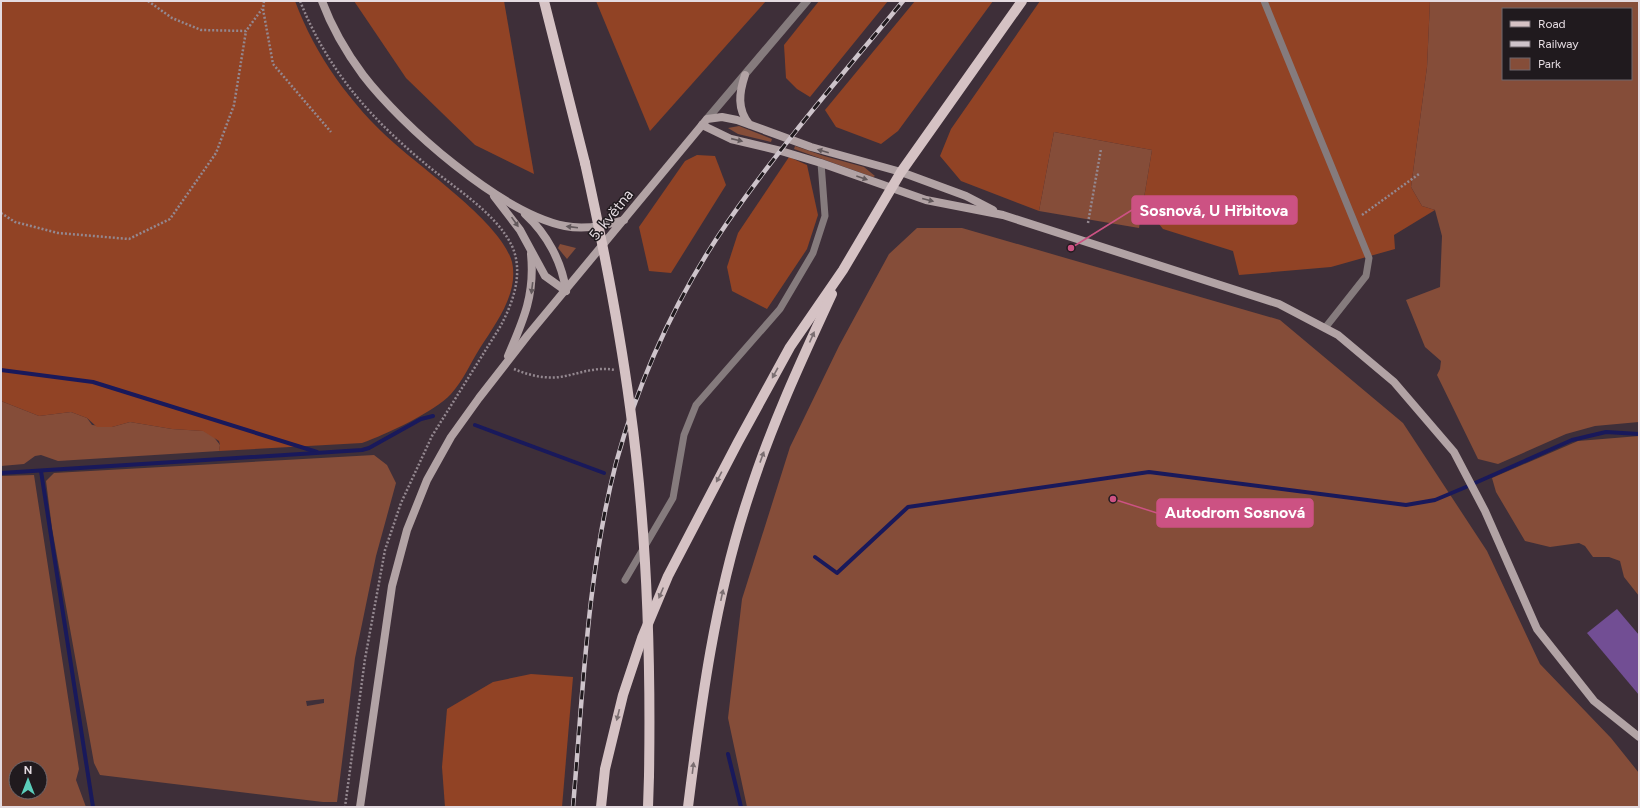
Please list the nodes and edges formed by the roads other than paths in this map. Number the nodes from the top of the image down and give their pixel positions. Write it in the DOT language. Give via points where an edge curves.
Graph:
graph roads {
  1 [pos="322,1"];
  2 [pos="544,1"];
  3 [pos="807,1"];
  4 [pos="1022,1"];
  5 [pos="1264,1"];
  6 [pos="745,75"];
  7 [pos="704,122"];
  8 [pos="750,125"];
  9 [pos="821,163"];
  10 [pos="901,172"];
  11 [pos="891,188"];
  12 [pos="490,192"];
  13 [pos="518,208"];
  14 [pos="1003,215"];
  15 [pos="624,220"];
  16 [pos="531,249"];
  17 [pos="843,270"];
  18 [pos="566,291"];
  19 [pos="1325,328"];
  20 [pos="504,365"];
  21 [pos="625,580"];
  22 [pos="1639,737"];
  23 [pos="360,807"];
  24 [pos="601,807"];
  25 [pos="648,807"];
  26 [pos="688,807"];
  1 -- 12 [label="street" via="341,43 377,91 431,144"];
  2 -- 25 [label="main road, bridge" via="585,163 606,260 630,408 645,557 650,688"];
  3 -- 6 [label="street, 5. května"];
  4 -- 10 [label="main road"];
  5 -- 19 [label="lane" via="1369,258 1366,276"];
  6 -- 7 [label="street, 5. května"];
  6 -- 8 [label="street" via="740,90 740,106"];
  7 -- 8 [label="street" via="722,117"];
  7 -- 9 [label="street, one-way" via="731,139"];
  7 -- 15 [label="street, 5. května"];
  10 -- 8 [label="street, one-way" via="811,147"];
  9 -- 11 [label="street, one-way"];
  9 -- 21 [label="lane" via="825,216 813,253 780,309 696,405 684,435 674,498"];
  10 -- 11 [label="main road"];
  10 -- 14 [label="street" via="966,196"];
  11 -- 14 [label="street, one-way" via="926,200"];
  11 -- 17 [label="main road"];
  12 -- 13 [label="street"];
  12 -- 16 [label="street, one-way" via="513,219"];
  15 -- 13 [label="street, one-way" via="602,226 579,228 554,223"];
  13 -- 18 [label="street" via="537,227 555,254 563,273"];
  14 -- 19 [label="street" via="1279,304"];
  15 -- 18 [label="street, 5. května"];
  16 -- 18 [label="street" via="545,276 554,285"];
  16 -- 20 [label="street, one-way" via="533,280 530,302"];
  17 -- 24 [label="main road, one-way" via="790,347 668,576 642,638 623,695 605,769"];
  26 -- 17 [label="main road, one-way" via="714,634 727,572 747,499 783,401"];
  18 -- 20 [label="street, 5. května"];
  19 -- 22 [label="street" via="1338,335 1394,382 1454,452 1485,511 1537,629 1594,701"];
  20 -- 23 [label="street, 5. května" via="442,451 416,504 396,566"];
}
